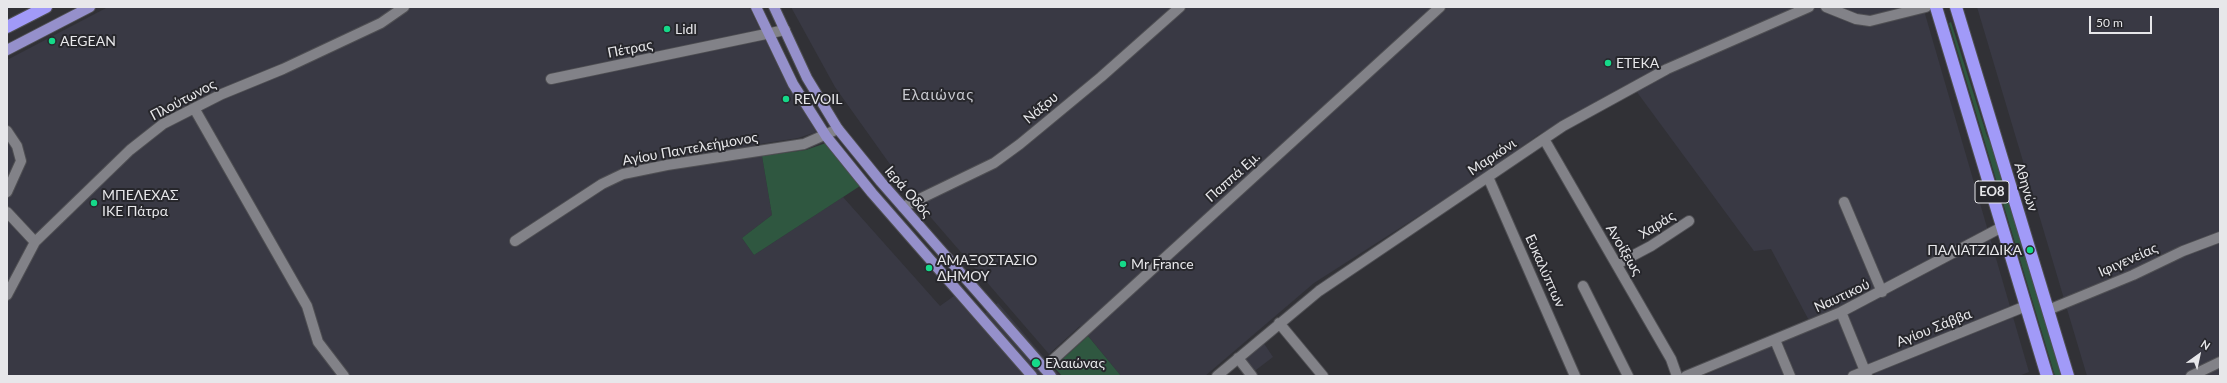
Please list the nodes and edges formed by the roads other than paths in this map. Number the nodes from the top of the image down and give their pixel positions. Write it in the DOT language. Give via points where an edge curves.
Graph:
graph roads {
  1 [pos="46,7"];
  2 [pos="90,7"];
  3 [pos="404,7"];
  4 [pos="756,7"];
  5 [pos="774,7"];
  6 [pos="1180,7"];
  7 [pos="1440,7"];
  8 [pos="1809,7"];
  9 [pos="1826,7"];
  10 [pos="1926,7"];
  11 [pos="1936,7"];
  12 [pos="1956,7"];
  13 [pos="7,27"];
  14 [pos="785,30"];
  15 [pos="768,35"];
  16 [pos="7,50"];
  17 [pos="551,79"];
  18 [pos="194,108"];
  19 [pos="838,129"];
  20 [pos="7,130"];
  21 [pos="826,136"];
  22 [pos="1544,139"];
  23 [pos="1488,177"];
  24 [pos="7,192"];
  25 [pos="1844,202"];
  26 [pos="903,208"];
  27 [pos="7,212"];
  28 [pos="1689,221"];
  29 [pos="2002,227"];
  30 [pos="2220,237"];
  31 [pos="515,241"];
  32 [pos="35,242"];
  33 [pos="1617,264"];
  34 [pos="1583,286"];
  35 [pos="1882,292"];
  36 [pos="7,295"];
  37 [pos="2026,306"];
  38 [pos="2048,310"];
  39 [pos="1841,312"];
  40 [pos="1279,323"];
  41 [pos="1775,340"];
  42 [pos="1238,358"];
  43 [pos="2220,362"];
  44 [pos="1044,368"];
  45 [pos="1866,374"];
  46 [pos="344,376"];
  47 [pos="1032,376"];
  48 [pos="1051,376"];
  49 [pos="1217,376"];
  50 [pos="1252,376"];
  51 [pos="1323,376"];
  52 [pos="1575,376"];
  53 [pos="1628,376"];
  54 [pos="1677,376"];
  55 [pos="1686,376"];
  56 [pos="1790,376"];
  57 [pos="1853,376"];
  58 [pos="2047,376"];
  59 [pos="2068,376"];
  60 [pos="2191,376"];
  1 -- 13 [label="highway"];
  2 -- 16 [label="main road"];
  3 -- 18 [label="street, Πλούτωνος" via="381,23"];
  4 -- 15 [label="main road, Ιερά Οδός"];
  5 -- 14 [label="main road, Ιερά Οδός"];
  6 -- 26 [label="street, Νάξου" via="1101,77 994,163"];
  7 -- 44 [label="street, Παππά Εμ."];
  8 -- 22 [label="street, Μαρκόνι" via="1667,69"];
  9 -- 10 [label="street" via="1856,20 1870,21"];
  11 -- 29 [label="highway, ΕΟ8"];
  12 -- 38 [label="highway, Αθηνών / ΕΟ8"];
  14 -- 15 [label="street, Πέτρας"];
  14 -- 19 [label="main road, Ιερά Οδός" via="807,78"];
  15 -- 17 [label="street, Πέτρας"];
  15 -- 21 [label="main road, Ιερά Οδός" via="793,84"];
  18 -- 32 [label="street, Πλούτωνος" via="163,124 139,142"];
  18 -- 46 [label="street" via="307,306 318,342"];
  19 -- 21 [label="street, Αγίου Παντελεήμονος"];
  19 -- 26 [label="main road, Ιερά Οδός"];
  20 -- 24 [label="street" via="17,146 21,161"];
  21 -- 31 [label="street, Αγίου Παντελεήμονος" via="804,144 623,174 602,184"];
  21 -- 47 [label="main road, Ιερά Οδός" via="872,193"];
  22 -- 23 [label="street, Μαρκόνι"];
  22 -- 33 [label="street, Ανοίξεως"];
  23 -- 40 [label="street, Μαρκόνι" via="1319,291"];
  23 -- 52 [label="street, Ευκαλύπτων"];
  25 -- 35 [label="street"];
  26 -- 44 [label="main road, Ιερά Οδός"];
  27 -- 32 [label="street"];
  28 -- 33 [label="street, Χαράς"];
  29 -- 35 [label="street, Ναυτικού"];
  29 -- 37 [label="highway, ΕΟ8"];
  30 -- 38 [label="street, Ιφιγενείας" via="2183,250 2133,275"];
  32 -- 36 [label="street, Πλούτωνος"];
  33 -- 54 [label="street, Ανοίξεως" via="1671,359"];
  34 -- 53 [label="street"];
  35 -- 39 [label="street, Ναυτικού"];
  37 -- 45 [label="street, Αγίου Σάββα"];
  37 -- 58 [label="highway, ΕΟ8"];
  38 -- 59 [label="highway, Αθηνών / ΕΟ8"];
  39 -- 41 [label="street, Ναυτικού"];
  39 -- 45 [label="street"];
  40 -- 42 [label="street, Μαρκόνι"];
  40 -- 51 [label="street"];
  41 -- 55 [label="street, Ναυτικού"];
  41 -- 56 [label="street"];
  42 -- 49 [label="street, Μαρκόνι"];
  42 -- 50 [label="street"];
  43 -- 60 [label="street"];
  44 -- 48 [label="main road, Ιερά Οδός"];
  45 -- 57 [label="street, Αγίου Σάββα"];
}
